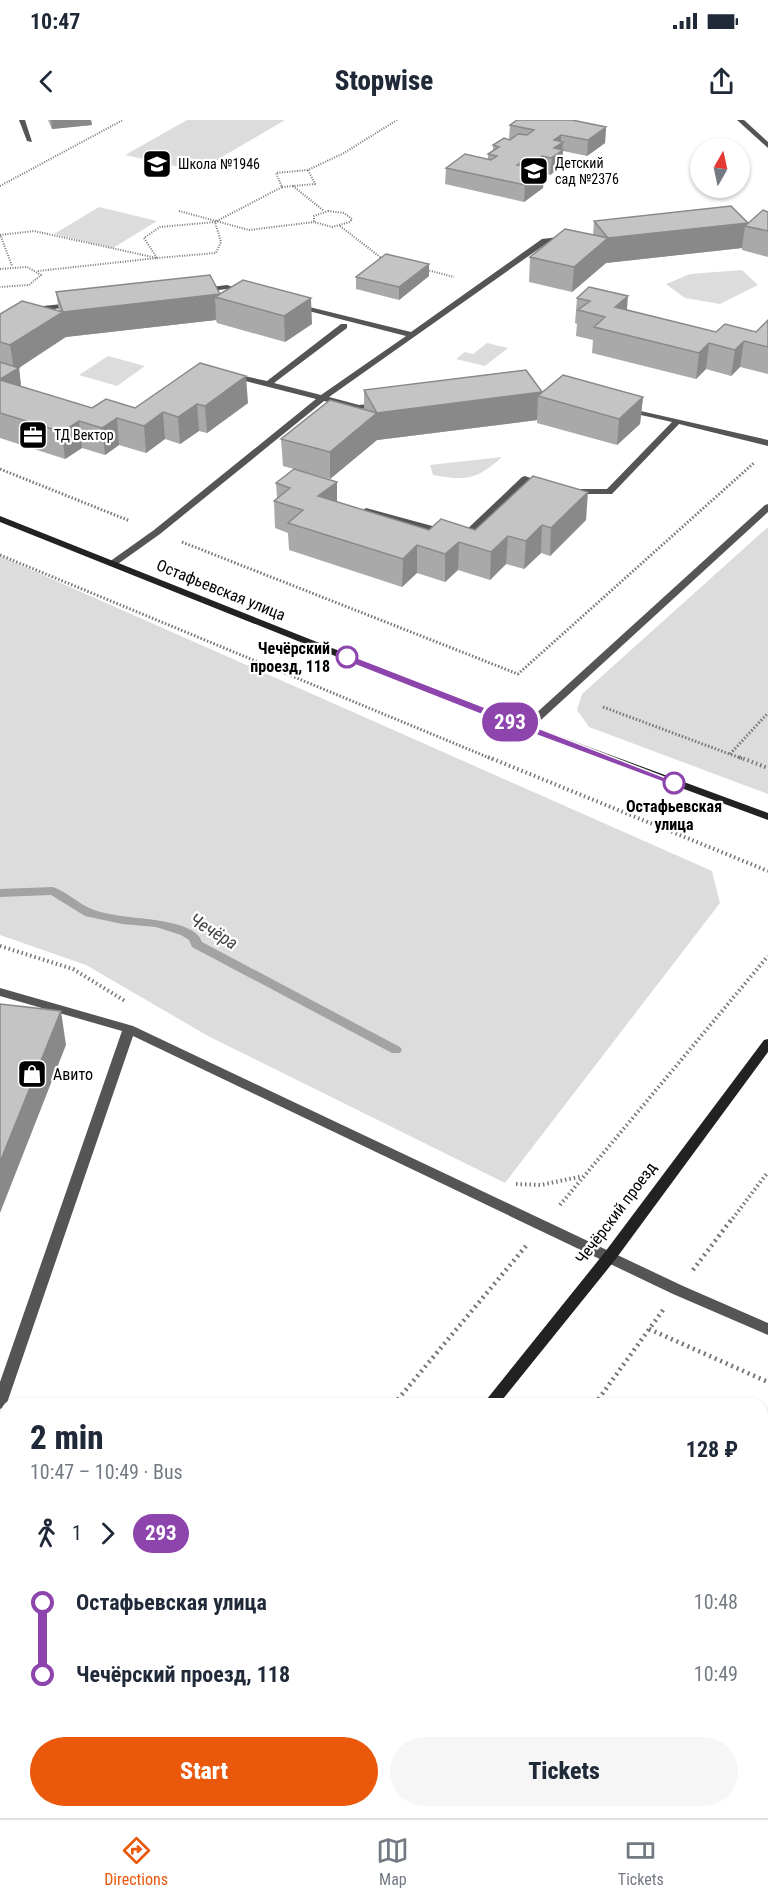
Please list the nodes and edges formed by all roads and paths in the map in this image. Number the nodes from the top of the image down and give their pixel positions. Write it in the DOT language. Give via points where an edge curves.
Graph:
graph roads {
  1 [pos="22,120"];
  2 [pos="123,120"];
  3 [pos="397,120"];
  4 [pos="740,120"];
  5 [pos="30,141"];
  6 [pos="768,146"];
  7 [pos="308,170"];
  8 [pos="0,186"];
  9 [pos="293,186"];
  10 [pos="282,187"];
  11 [pos="179,211"];
  12 [pos="325,212"];
  13 [pos="215,222"];
  14 [pos="314,222"];
  15 [pos="340,226"];
  16 [pos="0,235"];
  17 [pos="580,237"];
  18 [pos="157,258"];
  19 [pos="393,262"];
  20 [pos="12,266"];
  21 [pos="0,269"];
  22 [pos="428,270"];
  23 [pos="38,271"];
  24 [pos="484,284"];
  25 [pos="0,287"];
  26 [pos="191,291"];
  27 [pos="260,296"];
  28 [pos="86,303"];
  29 [pos="292,304"];
  30 [pos="27,310"];
  31 [pos="344,326"];
  32 [pos="413,335"];
  33 [pos="226,373"];
  34 [pos="268,384"];
  35 [pos="321,399"];
  36 [pos="394,403"];
  37 [pos="622,408"];
  38 [pos="678,421"];
  39 [pos="768,443"];
  40 [pos="759,459"];
  41 [pos="0,469"];
  42 [pos="558,488"];
  43 [pos="569,490"];
  44 [pos="768,507"];
  45 [pos="366,511"];
  46 [pos="0,519"];
  47 [pos="158,532"];
  48 [pos="0,555"];
  49 [pos="112,564"];
  50 [pos="603,707"];
  51 [pos="768,713"];
  52 [pos="526,728"];
  53 [pos="730,754"];
  54 [pos="768,768"];
  55 [pos="768,817"];
  56 [pos="768,871"];
  57 [pos="768,956"];
  58 [pos="0,992"];
  59 [pos="129,1029"];
  60 [pos="768,1042"];
  61 [pos="768,1172"];
  62 [pos="544,1225"];
  63 [pos="610,1256"];
  64 [pos="678,1290"];
  65 [pos="768,1329"];
  66 [pos="768,1382"];
  67 [pos="2,1398"];
  68 [pos="399,1398"];
  69 [pos="495,1398"];
  70 [pos="599,1398"];
  1 -- 5 [label="street"];
  2 -- 8 [label="path"];
  3 -- 7 [label="path"];
  4 -- 6 [label="street"];
  7 -- 9 [label="path" via="315,183"];
  7 -- 10 [label="path" via="276,173"];
  9 -- 10 [label="path"];
  9 -- 12 [label="path"];
  10 -- 13 [label="path"];
  11 -- 13 [label="path"];
  12 -- 14 [label="path" via="314,216"];
  12 -- 15 [label="path" via="350,216 350,222"];
  13 -- 14 [label="path" via="249,230"];
  13 -- 18 [label="path" via="221,242 216,253"];
  13 -- 18 [label="path" via="160,227 144,238"];
  14 -- 15 [label="path"];
  15 -- 19 [label="path" via="382,259"];
  16 -- 18 [label="path" via="34,231"];
  16 -- 20 [label="path"];
  17 -- 24 [label="street" via="545,241"];
  18 -- 23 [label="path"];
  20 -- 21 [label="path"];
  20 -- 23 [label="path"];
  22 -- 24 [label="path"];
  23 -- 25 [label="path" via="41,275 34,283"];
  24 -- 32 [label="street"];
  26 -- 27 [label="street" via="226,287"];
  28 -- 30 [label="street"];
  29 -- 32 [label="street"];
  31 -- 34 [label="street"];
  32 -- 35 [label="street"];
  33 -- 34 [label="street"];
  34 -- 35 [label="street"];
  35 -- 36 [label="street" via="359,407"];
  35 -- 47 [label="street"];
  37 -- 38 [label="street"];
  38 -- 39 [label="street"];
  38 -- 43 [label="street" via="609,492"];
  40 -- 47 [label="path" via="518,674"];
  41 -- 47 [label="path"];
  42 -- 45 [label="street" via="525,479 463,537"];
  44 -- 52 [label="street"];
  46 -- 49 [label="street, Остафьевская улица"];
  47 -- 49 [label="street"];
  48 -- 56 [label="path"];
  49 -- 52 [label="street, Остафьевская улица"];
  50 -- 53 [label="path"];
  51 -- 53 [label="path"];
  52 -- 55 [label="street, Остафьевская улица"];
  53 -- 54 [label="path"];
  57 -- 62 [label="path"];
  58 -- 59 [label="street"];
  59 -- 62 [label="street"];
  59 -- 67 [label="street"];
  60 -- 63 [label="street, Чечёрский проезд"];
  61 -- 64 [label="path"];
  62 -- 63 [label="street"];
  62 -- 68 [label="path"];
  63 -- 64 [label="street"];
  63 -- 69 [label="street, Чечёрский проезд"];
  64 -- 65 [label="street"];
  66 -- 70 [label="path" via="651,1327"];
}
